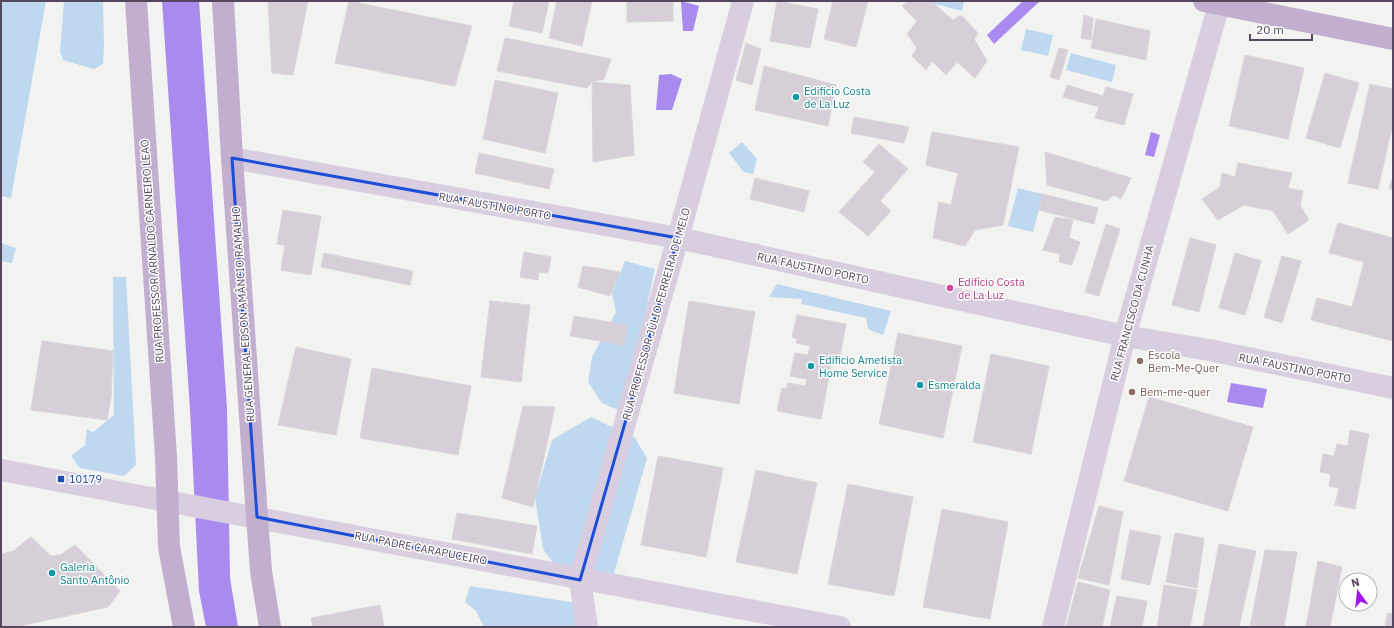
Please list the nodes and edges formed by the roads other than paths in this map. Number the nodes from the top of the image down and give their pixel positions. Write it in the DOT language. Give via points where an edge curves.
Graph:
graph roads {
  1 [pos="136,1"];
  2 [pos="223,1"];
  3 [pos="743,1"];
  4 [pos="1214,2"];
  5 [pos="1393,39"];
  6 [pos="232,158"];
  7 [pos="678,238"];
  8 [pos="1124,336"];
  9 [pos="1393,388"];
  10 [pos="1,470"];
  11 [pos="168,500"];
  12 [pos="254,516"];
  13 [pos="580,580"];
  14 [pos="184,627"];
  15 [pos="270,627"];
  16 [pos="587,627"];
  17 [pos="840,627"];
  18 [pos="1053,627"];
  1 -- 11 [label="main road, RUA PROFESSOR ARNALDO CARNEIRO LEAO"];
  2 -- 6 [label="main road, RUA GENERAL EDSON AMÂNCIO RAMALHO"];
  3 -- 7 [label="street, RUA PROFESSOR JÚLIO FERREIRA DE MELO"];
  4 -- 5 [label="main road"];
  4 -- 8 [label="street, RUA FRANCISCO DA CUNHA"];
  6 -- 7 [label="street, RUA FAUSTINO PORTO"];
  6 -- 12 [label="main road, RUA GENERAL EDSON AMÂNCIO RAMALHO"];
  7 -- 8 [label="street, RUA FAUSTINO PORTO"];
  7 -- 13 [label="street, RUA PROFESSOR JÚLIO FERREIRA DE MELO"];
  8 -- 9 [label="street, RUA FAUSTINO PORTO" via="1209,350"];
  8 -- 18 [label="street, RUA FRANCISCO DA CUNHA"];
  10 -- 11 [label="street, RUA PADRE CARAPUCEIRO"];
  11 -- 12 [label="street, RUA PADRE CARAPUCEIRO"];
  11 -- 14 [label="main road, RUA PROFESSOR ARNALDO CARNEIRO LEAO" via="169,547"];
  12 -- 13 [label="street, RUA PADRE CARAPUCEIRO"];
  12 -- 15 [label="main road, RUA GENERAL EDSON AMÂNCIO RAMALHO"];
  13 -- 16 [label="street, RUA PROFESSOR JÚLIO FERREIRA DE MELO"];
  13 -- 17 [label="street, RUA PADRE CARAPUCEIRO"];
}
